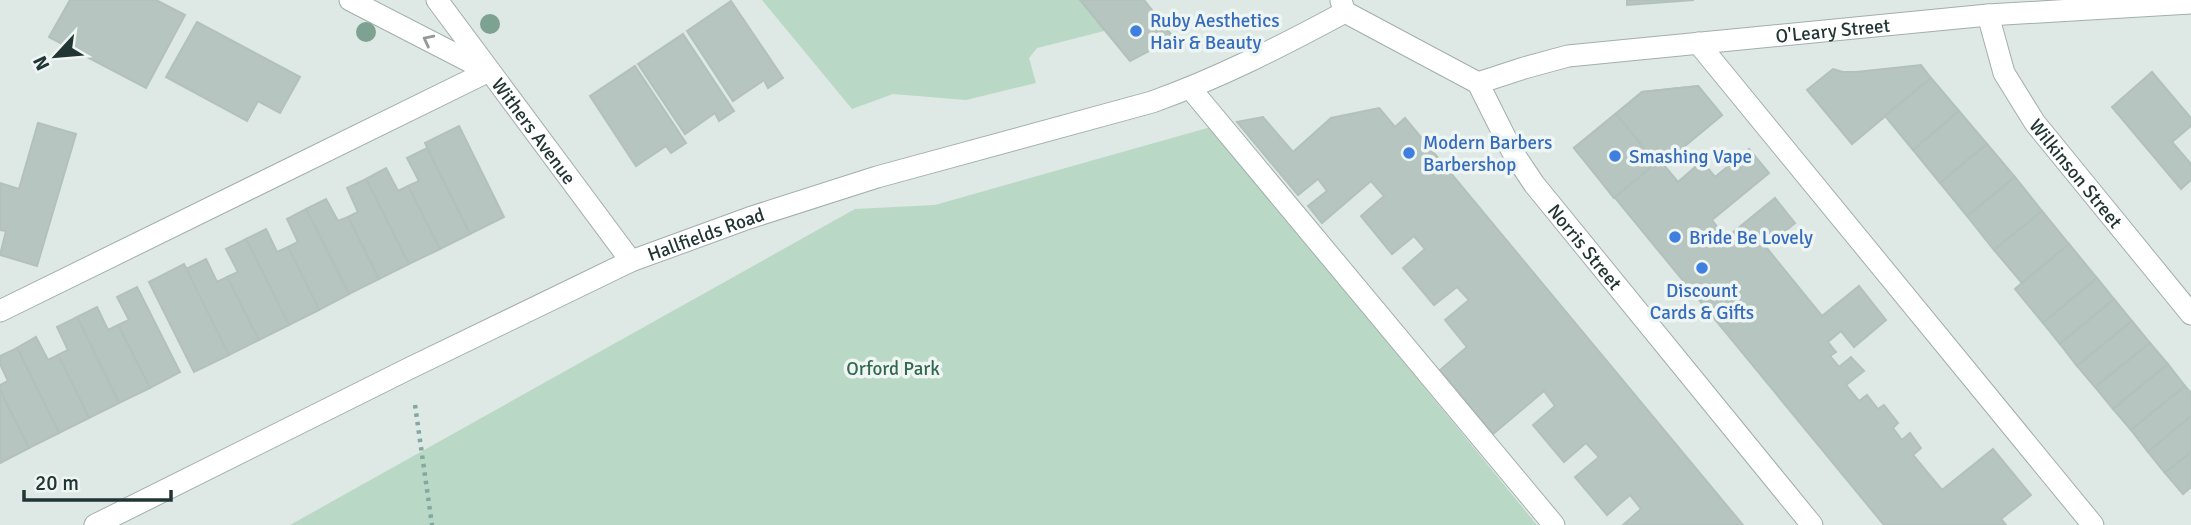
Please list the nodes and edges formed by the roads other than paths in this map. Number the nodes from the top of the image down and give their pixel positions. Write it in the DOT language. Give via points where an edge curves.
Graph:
graph roads {
  1 [pos="350,0"];
  2 [pos="437,0"];
  3 [pos="2191,3"];
  4 [pos="2113,4"];
  5 [pos="1343,6"];
  6 [pos="1988,15"];
  7 [pos="1698,43"];
  8 [pos="489,71"];
  9 [pos="1478,83"];
  10 [pos="1190,88"];
  11 [pos="631,261"];
  12 [pos="0,312"];
  13 [pos="2191,314"];
  14 [pos="95,525"];
  15 [pos="1554,525"];
  16 [pos="1812,525"];
  17 [pos="2093,525"];
  8 -- 1 [label="street, one-way"];
  2 -- 8 [label="street, Withers Avenue"];
  3 -- 4 [label="street, O'Leary Street"];
  4 -- 6 [label="street, O'Leary Street"];
  5 -- 9 [label="street"];
  5 -- 10 [label="street, Hallfields Road" via="1271,52"];
  6 -- 7 [label="street, O'Leary Street"];
  6 -- 13 [label="street, Wilkinson Street" via="2004,73 2035,123"];
  7 -- 9 [label="street, O'Leary Street" via="1568,56"];
  7 -- 17 [label="street"];
  8 -- 11 [label="street, Withers Avenue"];
  8 -- 12 [label="street"];
  9 -- 16 [label="street, Norris Street" via="1534,184"];
  10 -- 11 [label="street, Hallfields Road" via="877,177"];
  10 -- 15 [label="street"];
  11 -- 14 [label="street, Hallfields Road"];
}
